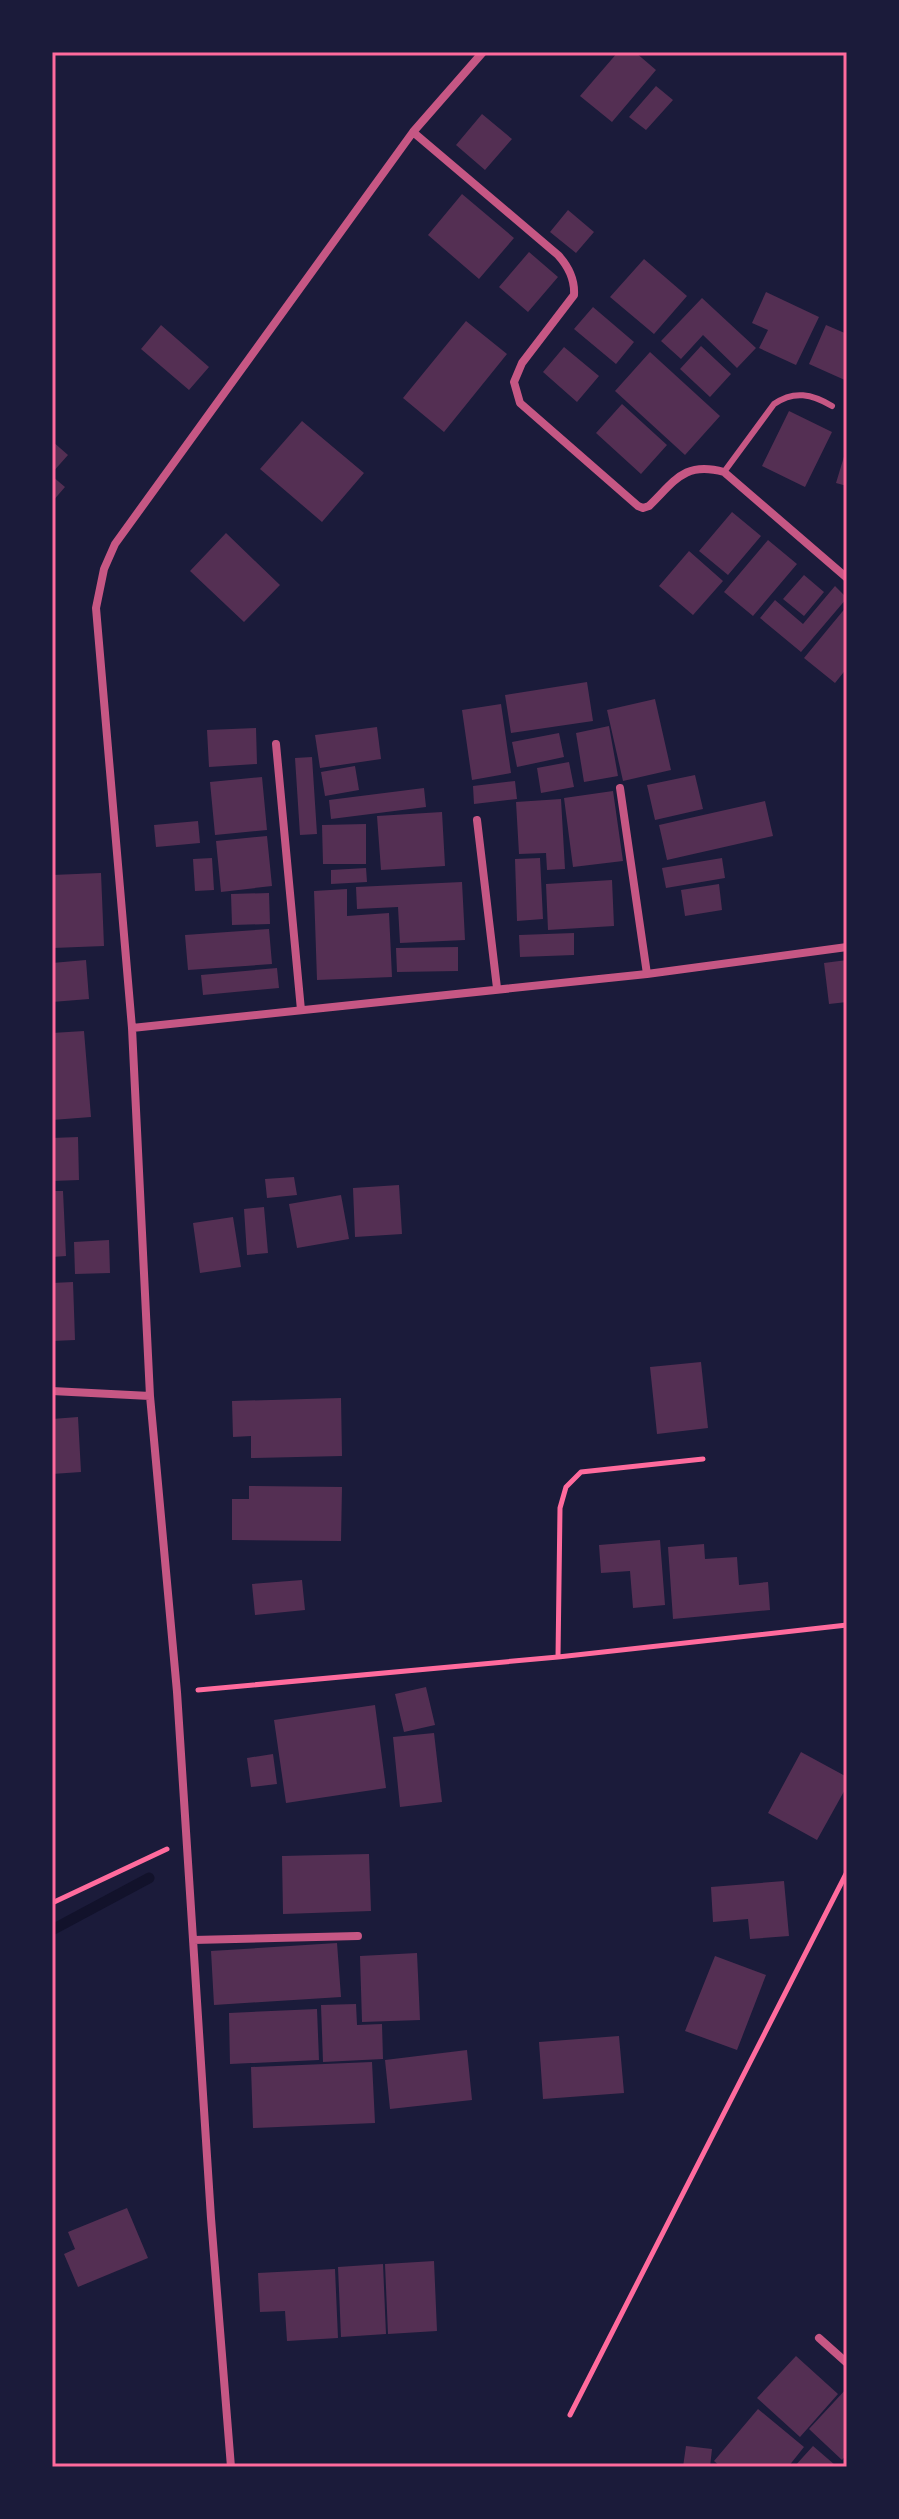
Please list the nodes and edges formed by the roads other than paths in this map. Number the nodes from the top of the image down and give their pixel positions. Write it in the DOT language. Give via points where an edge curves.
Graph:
graph roads {
  1 [pos="483,52"];
  2 [pos="413,132"];
  3 [pos="832,406"];
  4 [pos="724,472"];
  5 [pos="847,578"];
  6 [pos="276,744"];
  7 [pos="620,788"];
  8 [pos="477,820"];
  9 [pos="847,947"];
  10 [pos="647,974"];
  11 [pos="497,988"];
  12 [pos="301,1010"];
  13 [pos="132,1028"];
  14 [pos="52,1391"];
  15 [pos="150,1396"];
  16 [pos="358,1936"];
  17 [pos="193,1940"];
  18 [pos="819,2338"];
  19 [pos="847,2363"];
  20 [pos="231,2467"];
  1 -- 2 [label="street"];
  2 -- 4 [label="street" via="558,255 575,284 574,295 522,363 514,382 520,403 643,508 675,478 698,467"];
  2 -- 13 [label="street" via="115,544 104,569 96,608"];
  3 -- 4 [label="lane" via="815,397 784,396"];
  4 -- 5 [label="street"];
  6 -- 12 [label="street"];
  7 -- 10 [label="street"];
  8 -- 11 [label="street"];
  9 -- 10 [label="street"];
  10 -- 11 [label="street"];
  11 -- 12 [label="street"];
  12 -- 13 [label="street"];
  13 -- 15 [label="street"];
  14 -- 15 [label="street"];
  15 -- 17 [label="street"];
  16 -- 17 [label="street"];
  17 -- 20 [label="street"];
  18 -- 19 [label="street"];
}
